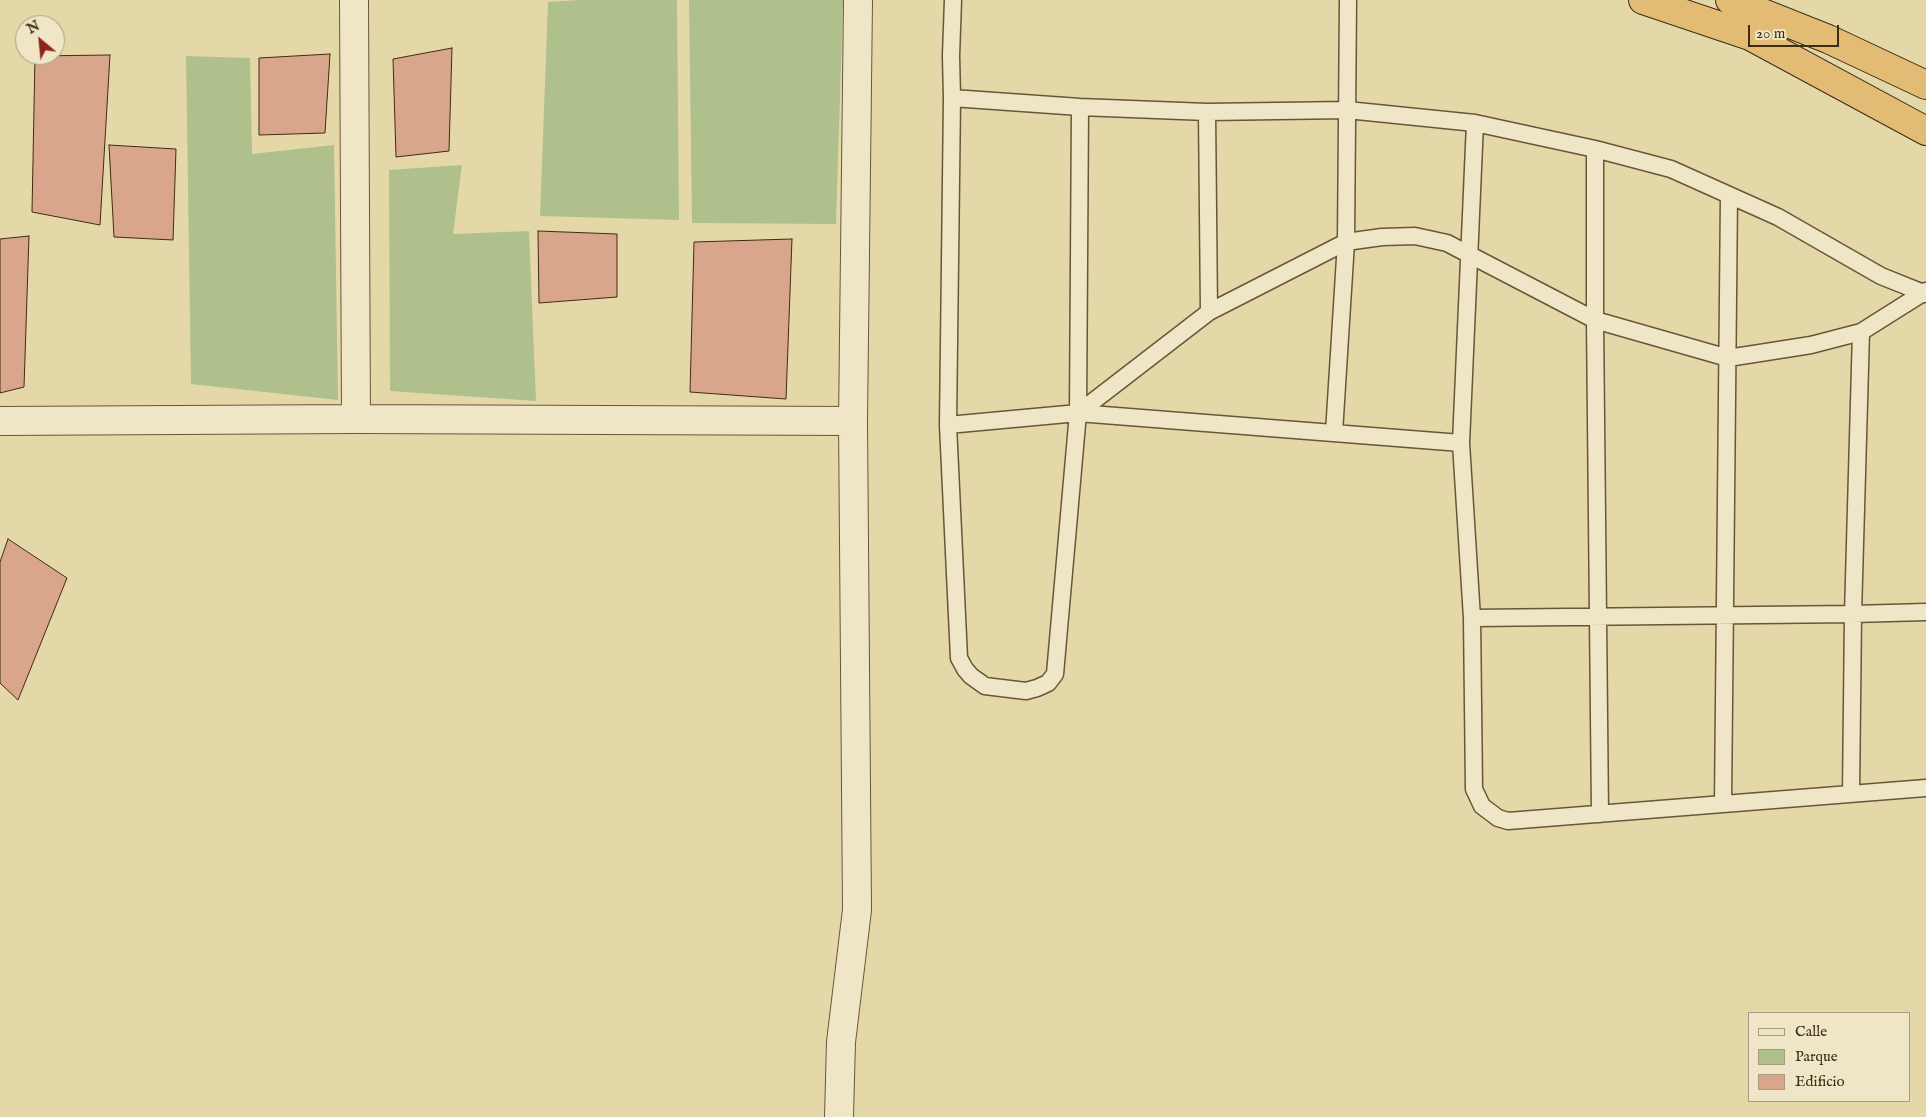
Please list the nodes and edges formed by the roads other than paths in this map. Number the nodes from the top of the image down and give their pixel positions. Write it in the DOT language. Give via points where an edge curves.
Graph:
graph roads {
  1 [pos="354,0"];
  2 [pos="858,0"];
  3 [pos="952,0"];
  4 [pos="1348,0"];
  5 [pos="1643,0"];
  6 [pos="1730,0"];
  7 [pos="1926,85"];
  8 [pos="952,98"];
  9 [pos="1080,107"];
  10 [pos="1347,110"];
  11 [pos="1207,112"];
  12 [pos="1475,123"];
  13 [pos="1926,131"];
  14 [pos="1596,149"];
  15 [pos="1729,195"];
  16 [pos="1346,242"];
  17 [pos="1469,254"];
  18 [pos="1925,292"];
  19 [pos="1209,312"];
  20 [pos="1595,320"];
  21 [pos="1861,332"];
  22 [pos="1728,358"];
  23 [pos="1078,413"];
  24 [pos="356,419"];
  25 [pos="0,421"];
  26 [pos="853,421"];
  27 [pos="948,426"];
  28 [pos="1334,434"];
  29 [pos="1461,443"];
  30 [pos="1926,612"];
  31 [pos="1725,614"];
  32 [pos="1853,614"];
  33 [pos="1599,615"];
  34 [pos="1472,618"];
  35 [pos="1926,788"];
  36 [pos="1851,794"];
  37 [pos="1723,804"];
  38 [pos="1600,814"];
  39 [pos="839,1117"];
  1 -- 24 [label="street"];
  2 -- 26 [label="street"];
  3 -- 8 [label="lane"];
  4 -- 10 [label="lane"];
  5 -- 13 [label="highway" via="1750,36"];
  6 -- 7 [label="highway" via="1828,39"];
  8 -- 9 [label="lane"];
  8 -- 27 [label="lane"];
  9 -- 11 [label="lane"];
  9 -- 23 [label="lane"];
  10 -- 11 [label="lane"];
  10 -- 12 [label="lane"];
  10 -- 16 [label="lane"];
  11 -- 19 [label="lane"];
  12 -- 14 [label="lane"];
  12 -- 17 [label="lane"];
  14 -- 15 [label="lane" via="1671,169"];
  14 -- 20 [label="lane"];
  15 -- 18 [label="lane" via="1778,218 1881,276"];
  15 -- 22 [label="lane"];
  16 -- 17 [label="lane" via="1415,236 1447,243"];
  16 -- 19 [label="lane"];
  16 -- 28 [label="lane"];
  17 -- 20 [label="lane"];
  17 -- 29 [label="lane"];
  18 -- 21 [label="lane"];
  19 -- 23 [label="lane"];
  20 -- 22 [label="lane"];
  20 -- 33 [label="lane"];
  21 -- 22 [label="lane" via="1811,345"];
  21 -- 32 [label="lane"];
  22 -- 31 [label="lane"];
  23 -- 27 [label="lane"];
  23 -- 27 [label="lane" via="1055,674 1048,683 1026,691 985,686 965,670 959,658"];
  23 -- 28 [label="lane"];
  24 -- 25 [label="street"];
  24 -- 26 [label="street"];
  26 -- 39 [label="street" via="857,910 841,1042"];
  28 -- 29 [label="lane"];
  29 -- 34 [label="lane"];
  30 -- 32 [label="lane"];
  31 -- 32 [label="lane"];
  31 -- 33 [label="lane"];
  31 -- 37 [label="lane"];
  32 -- 36 [label="lane"];
  33 -- 34 [label="lane"];
  33 -- 38 [label="lane"];
  34 -- 38 [label="lane" via="1474,789 1477,798 1489,812 1508,821"];
  35 -- 36 [label="lane"];
  36 -- 37 [label="lane"];
  37 -- 38 [label="lane"];
}
